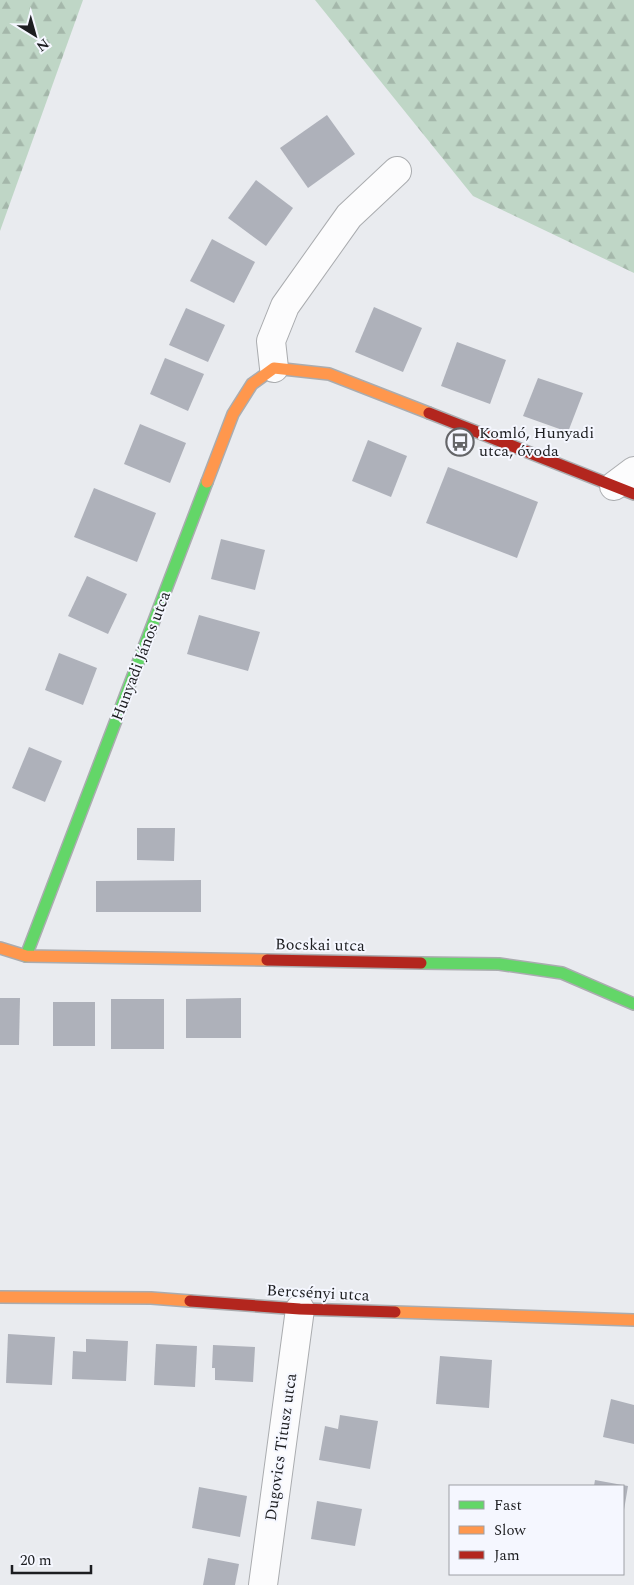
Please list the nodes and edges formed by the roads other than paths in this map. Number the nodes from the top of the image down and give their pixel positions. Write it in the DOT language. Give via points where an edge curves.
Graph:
graph roads {
  1 [pos="397,170"];
  2 [pos="274,368"];
  3 [pos="628,484"];
  4 [pos="0,948"];
  5 [pos="26,956"];
  6 [pos="634,1004"];
  7 [pos="0,1297"];
  8 [pos="300,1309"];
  9 [pos="634,1320"];
  10 [pos="263,1585"];
  1 -- 2 [label="street" via="349,216 285,306 271,341"];
  2 -- 3 [label="street" via="329,374"];
  2 -- 5 [label="street, Hunyadi János utca" via="252,384 233,414"];
  4 -- 5 [label="street, Bocskai utca"];
  5 -- 6 [label="street, Bocskai utca" via="499,964 562,973"];
  7 -- 8 [label="street, Bercsényi utca" via="151,1298"];
  8 -- 9 [label="street, Bercsényi utca"];
  8 -- 10 [label="street, Dugovics Titusz utca"];
}
